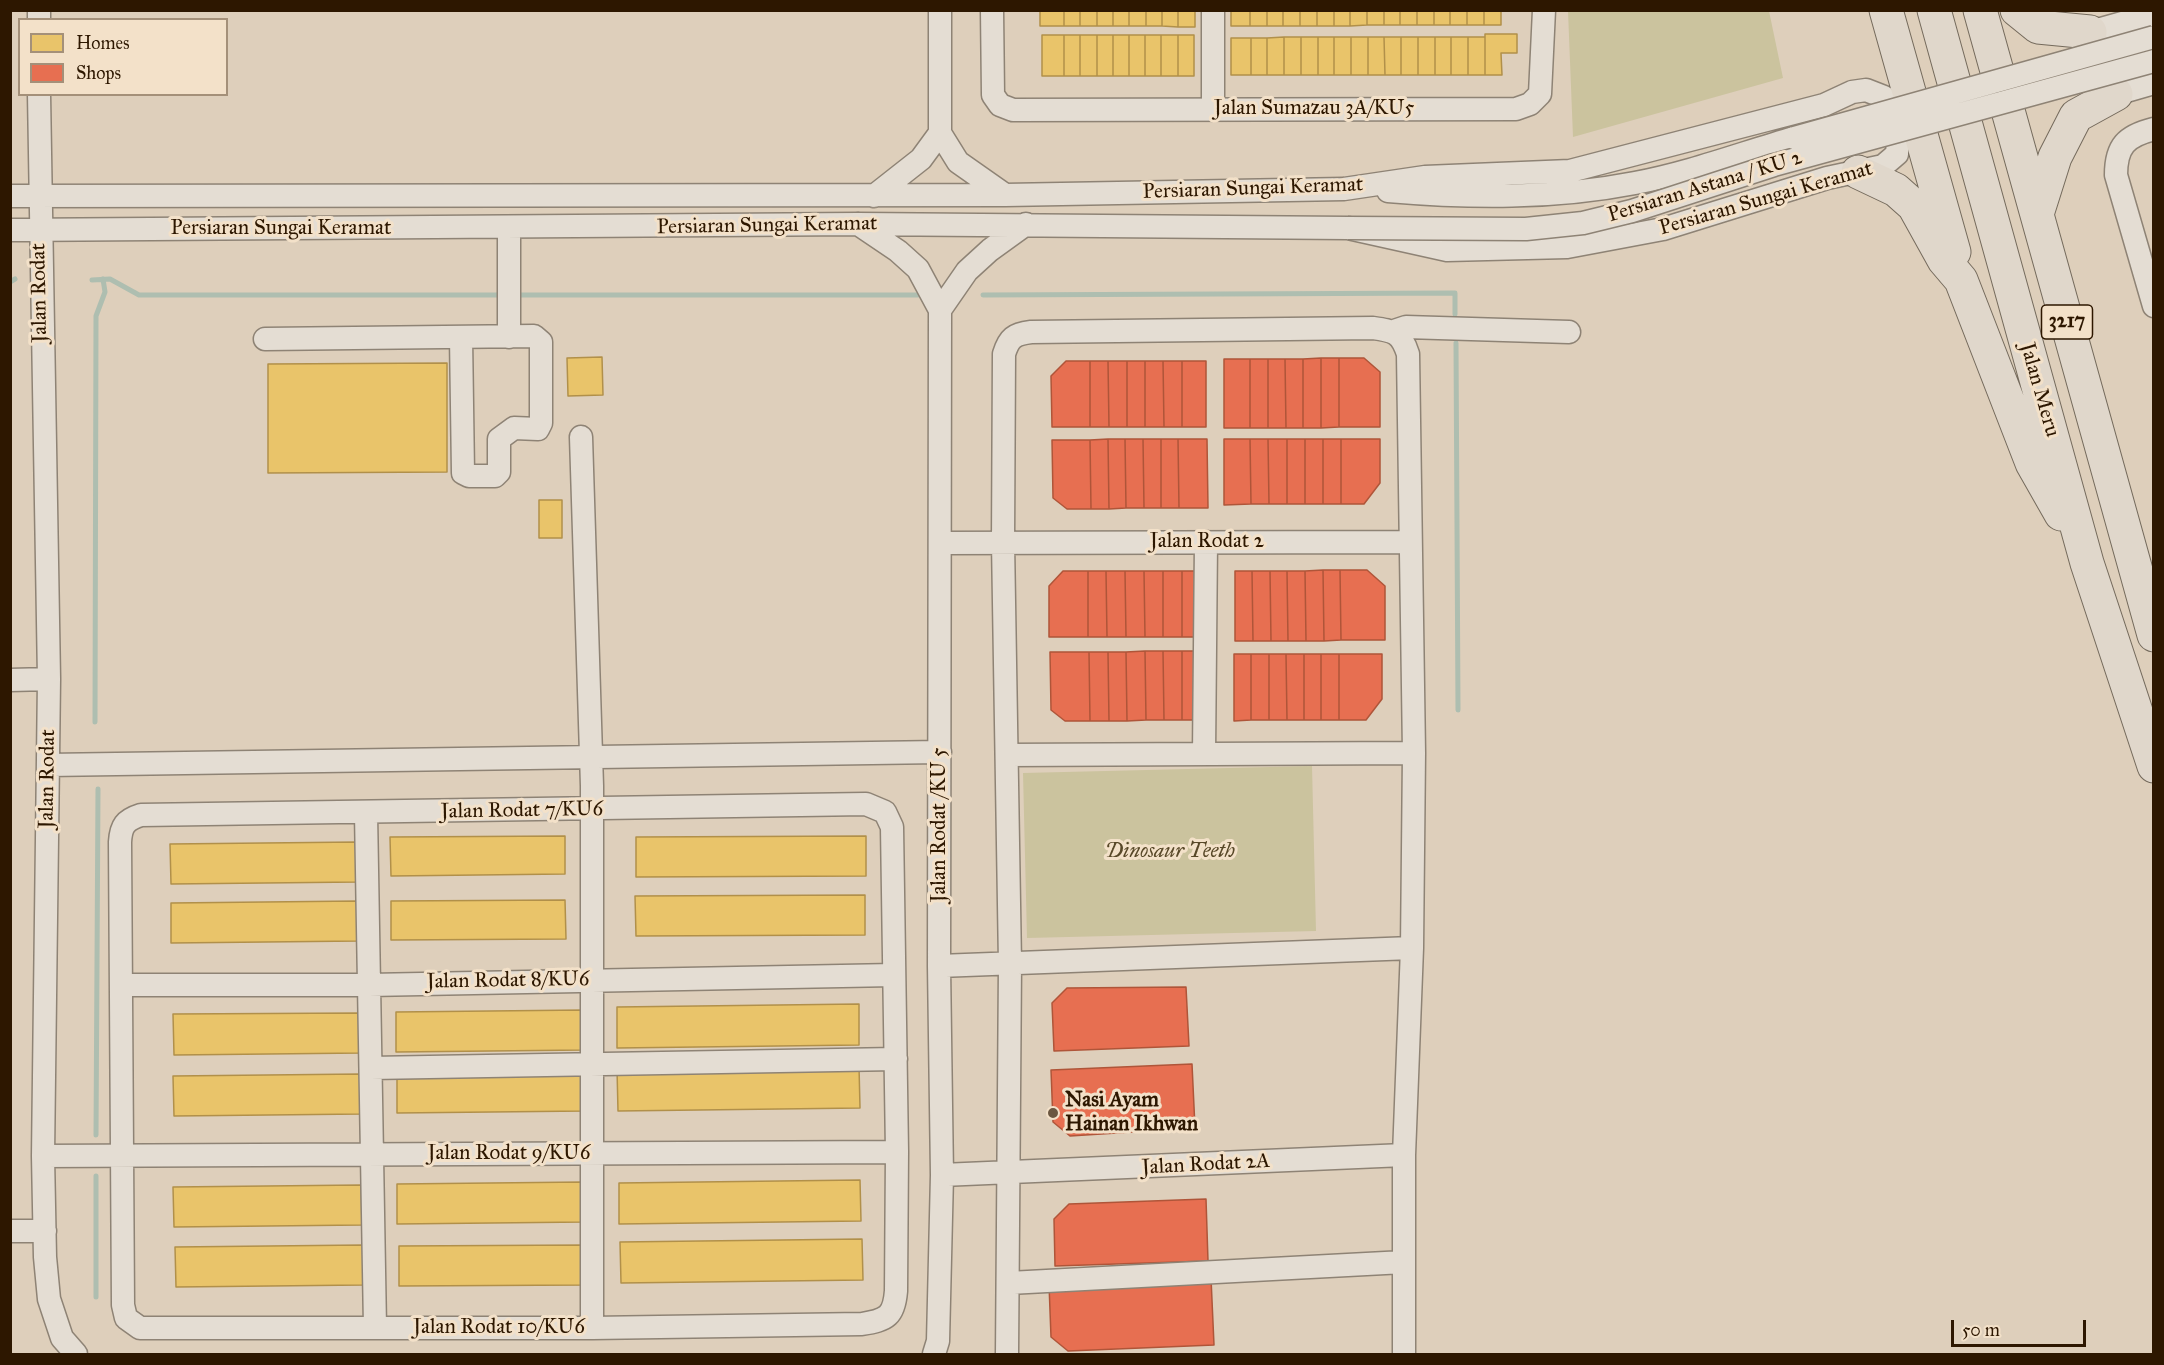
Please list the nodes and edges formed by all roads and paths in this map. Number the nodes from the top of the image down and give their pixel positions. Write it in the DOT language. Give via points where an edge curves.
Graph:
graph roads {
  1 [pos="940,10"];
  2 [pos="992,10"];
  3 [pos="1213,10"];
  4 [pos="1544,10"];
  5 [pos="1934,10"];
  6 [pos="1980,10"];
  7 [pos="2017,10"];
  8 [pos="1895,13"];
  9 [pos="2154,14"];
  10 [pos="2090,32"];
  11 [pos="2154,37"];
  12 [pos="2154,61"];
  13 [pos="2154,83"];
  14 [pos="2116,94"];
  15 [pos="39,96"];
  16 [pos="1936,109"];
  17 [pos="1213,110"];
  18 [pos="2154,129"];
  19 [pos="940,133"];
  20 [pos="1858,172"];
  21 [pos="1348,188"];
  22 [pos="1005,195"];
  23 [pos="10,196"];
  24 [pos="39,196"];
  25 [pos="479,196"];
  26 [pos="874,196"];
  27 [pos="2037,214"];
  28 [pos="858,224"];
  29 [pos="1026,224"];
  30 [pos="507,228"];
  31 [pos="1348,228"];
  32 [pos="10,230"];
  33 [pos="39,230"];
  34 [pos="1961,280"];
  35 [pos="2154,306"];
  36 [pos="940,310"];
  37 [pos="1394,331"];
  38 [pos="1569,332"];
  39 [pos="461,337"];
  40 [pos="510,337"];
  41 [pos="265,339"];
  42 [pos="581,437"];
  43 [pos="1003,542"];
  44 [pos="1206,542"];
  45 [pos="1410,542"];
  46 [pos="940,543"];
  47 [pos="2087,563"];
  48 [pos="2154,635"];
  49 [pos="10,680"];
  50 [pos="49,680"];
  51 [pos="940,752"];
  52 [pos="1414,753"];
  53 [pos="1204,754"];
  54 [pos="1008,755"];
  55 [pos="591,756"];
  56 [pos="48,765"];
  57 [pos="2154,766"];
  58 [pos="592,810"];
  59 [pos="366,813"];
  60 [pos="1412,948"];
  61 [pos="1010,964"];
  62 [pos="939,966"];
  63 [pos="894,975"];
  64 [pos="592,979"];
  65 [pos="122,985"];
  66 [pos="369,985"];
  67 [pos="896,1059"];
  68 [pos="592,1063"];
  69 [pos="370,1068"];
  70 [pos="897,1152"];
  71 [pos="592,1153"];
  72 [pos="372,1155"];
  73 [pos="1404,1155"];
  74 [pos="43,1156"];
  75 [pos="122,1157"];
  76 [pos="942,1174"];
  77 [pos="1007,1174"];
  78 [pos="10,1231"];
  79 [pos="45,1231"];
  80 [pos="1404,1263"];
  81 [pos="1009,1283"];
  82 [pos="375,1327"];
  83 [pos="592,1328"];
  84 [pos="936,1348"];
  85 [pos="76,1354"];
  86 [pos="1007,1354"];
  87 [pos="1404,1354"];
  1 -- 19 [label="street"];
  2 -- 17 [label="street, Jalan Sumazau 3A/KU5" via="993,95 1000,105 1013,110"];
  3 -- 17 [label="street"];
  4 -- 17 [label="street, Jalan Sumazau 3A/KU5" via="1540,94 1530,104 1516,109"];
  5 -- 47 [label="highway, Jalan Meru / 3217"];
  6 -- 27 [label="highway, 3217"];
  7 -- 10 [label="highway" via="2038,27"];
  8 -- 16 [label="highway"];
  8 -- 34 [label="highway"];
  9 -- 10 [label="street"];
  10 -- 14 [label="street" via="2081,48 2085,71 2095,88"];
  11 -- 16 [label="street, Persiaran Astana / KU 2, bridge"];
  12 -- 16 [label="street, Persiaran Astana / KU 2, bridge"];
  13 -- 14 [label="street"];
  14 -- 27 [label="highway" via="2076,116 2055,157"];
  15 -- 24 [label="street, Jalan Rodat"];
  16 -- 21 [label="street, Persiaran Astana / KU 2, bridge" via="1637,183 1566,194 1463,198"];
  16 -- 31 [label="street, Persiaran Astana / KU 2, bridge" via="1632,211 1582,223 1526,229"];
  18 -- 35 [label="street" via="2124,142 2116,157 2116,175"];
  19 -- 22 [label="street" via="958,162"];
  19 -- 26 [label="street" via="921,159"];
  20 -- 21 [label="street, Persiaran Sungai Keramat" via="1890,162 1897,154 1899,142 1896,116 1890,106 1884,97 1866,90 1824,105 1570,171 1425,177"];
  20 -- 31 [label="street, Persiaran Sungai Keramat" via="1663,229 1567,248 1447,250"];
  20 -- 34 [label="highway" via="1896,190 1914,206 1944,260"];
  21 -- 22 [label="street, Persiaran Sungai Keramat"];
  22 -- 26 [label="street, Persiaran Sungai Keramat"];
  23 -- 24 [label="street, Persiaran Sungai Keramat"];
  24 -- 25 [label="street, Persiaran Sungai Keramat"];
  24 -- 33 [label="street, Jalan Rodat"];
  25 -- 26 [label="street, Persiaran Sungai Keramat"];
  25 -- 30 [label="street" via="465,205 465,214 477,222"];
  27 -- 48 [label="highway, 3217"];
  28 -- 29 [label="street, Persiaran Sungai Keramat"];
  28 -- 30 [label="street, Persiaran Sungai Keramat"];
  28 -- 36 [label="street" via="918,269"];
  29 -- 31 [label="street, Persiaran Sungai Keramat"];
  29 -- 36 [label="street" via="967,271"];
  30 -- 33 [label="street, Persiaran Sungai Keramat"];
  30 -- 40 [label="street"];
  32 -- 33 [label="street, Persiaran Sungai Keramat"];
  33 -- 50 [label="street, Jalan Rodat"];
  34 -- 47 [label="highway" via="2032,463"];
  36 -- 46 [label="street, Jalan Rodat /KU 5"];
  37 -- 38 [label="street" via="1406,327"];
  37 -- 43 [label="street" via="1373,328 1017,334 1008,340 1004,354"];
  37 -- 45 [label="street" via="1408,354"];
  39 -- 40 [label="street"];
  39 -- 40 [label="street" via="463,473 495,476 499,472 499,439 514,428 538,429 541,423 541,342 534,336"];
  39 -- 41 [label="street"];
  42 -- 55 [label="street"];
  43 -- 44 [label="street, Jalan Rodat 2"];
  43 -- 46 [label="street, Jalan Rodat 2"];
  43 -- 54 [label="street"];
  44 -- 45 [label="street, Jalan Rodat 2"];
  44 -- 53 [label="street"];
  45 -- 52 [label="street"];
  46 -- 51 [label="street, Jalan Rodat /KU 5"];
  47 -- 57 [label="highway, Jalan Meru / 3217"];
  49 -- 50 [label="street"];
  50 -- 56 [label="street, Jalan Rodat"];
  51 -- 55 [label="street"];
  51 -- 62 [label="street, Jalan Rodat /KU 5"];
  52 -- 53 [label="street"];
  52 -- 60 [label="street"];
  53 -- 54 [label="street"];
  54 -- 61 [label="street"];
  55 -- 56 [label="street"];
  55 -- 58 [label="street"];
  56 -- 74 [label="street, Jalan Rodat"];
  58 -- 59 [label="street, Jalan Rodat 7/KU6"];
  58 -- 63 [label="street, Jalan Rodat 7/KU6" via="866,804 885,812 892,827"];
  58 -- 64 [label="street"];
  59 -- 65 [label="street, Jalan Rodat 7/KU6" via="141,815 128,819 121,828"];
  59 -- 66 [label="street"];
  60 -- 61 [label="street"];
  60 -- 73 [label="street"];
  61 -- 62 [label="street"];
  61 -- 77 [label="street"];
  62 -- 76 [label="street, Jalan Rodat /KU 5"];
  63 -- 64 [label="street, Jalan Rodat 8/KU6"];
  63 -- 67 [label="street"];
  64 -- 66 [label="street, Jalan Rodat 8/KU6"];
  64 -- 68 [label="street"];
  65 -- 66 [label="street, Jalan Rodat 8/KU6"];
  65 -- 75 [label="street"];
  66 -- 69 [label="street"];
  67 -- 68 [label="street"];
  67 -- 70 [label="street"];
  68 -- 69 [label="street"];
  68 -- 71 [label="street"];
  69 -- 72 [label="street"];
  70 -- 71 [label="street, Jalan Rodat 9/KU6"];
  70 -- 83 [label="street, Jalan Rodat 10/KU6" via="896,1291 894,1308 888,1316 862,1324"];
  71 -- 72 [label="street, Jalan Rodat 9/KU6"];
  71 -- 83 [label="street"];
  72 -- 75 [label="street, Jalan Rodat 9/KU6"];
  72 -- 82 [label="street"];
  73 -- 77 [label="street, Jalan Rodat 2A"];
  73 -- 80 [label="street"];
  74 -- 75 [label="street, Jalan Rodat 9/KU6"];
  74 -- 79 [label="street, Jalan Rodat"];
  75 -- 82 [label="street, Jalan Rodat 10/KU6" via="123,1305 126,1318 140,1328"];
  76 -- 77 [label="street, Jalan Rodat 2A"];
  76 -- 84 [label="street, Jalan Rodat /KU 5"];
  77 -- 81 [label="street"];
  78 -- 79 [label="street"];
  79 -- 85 [label="street, Jalan Rodat" via="49,1299 62,1338"];
  80 -- 81 [label="street"];
  80 -- 87 [label="street"];
  81 -- 86 [label="street"];
  82 -- 83 [label="street, Jalan Rodat 10/KU6"];
}
